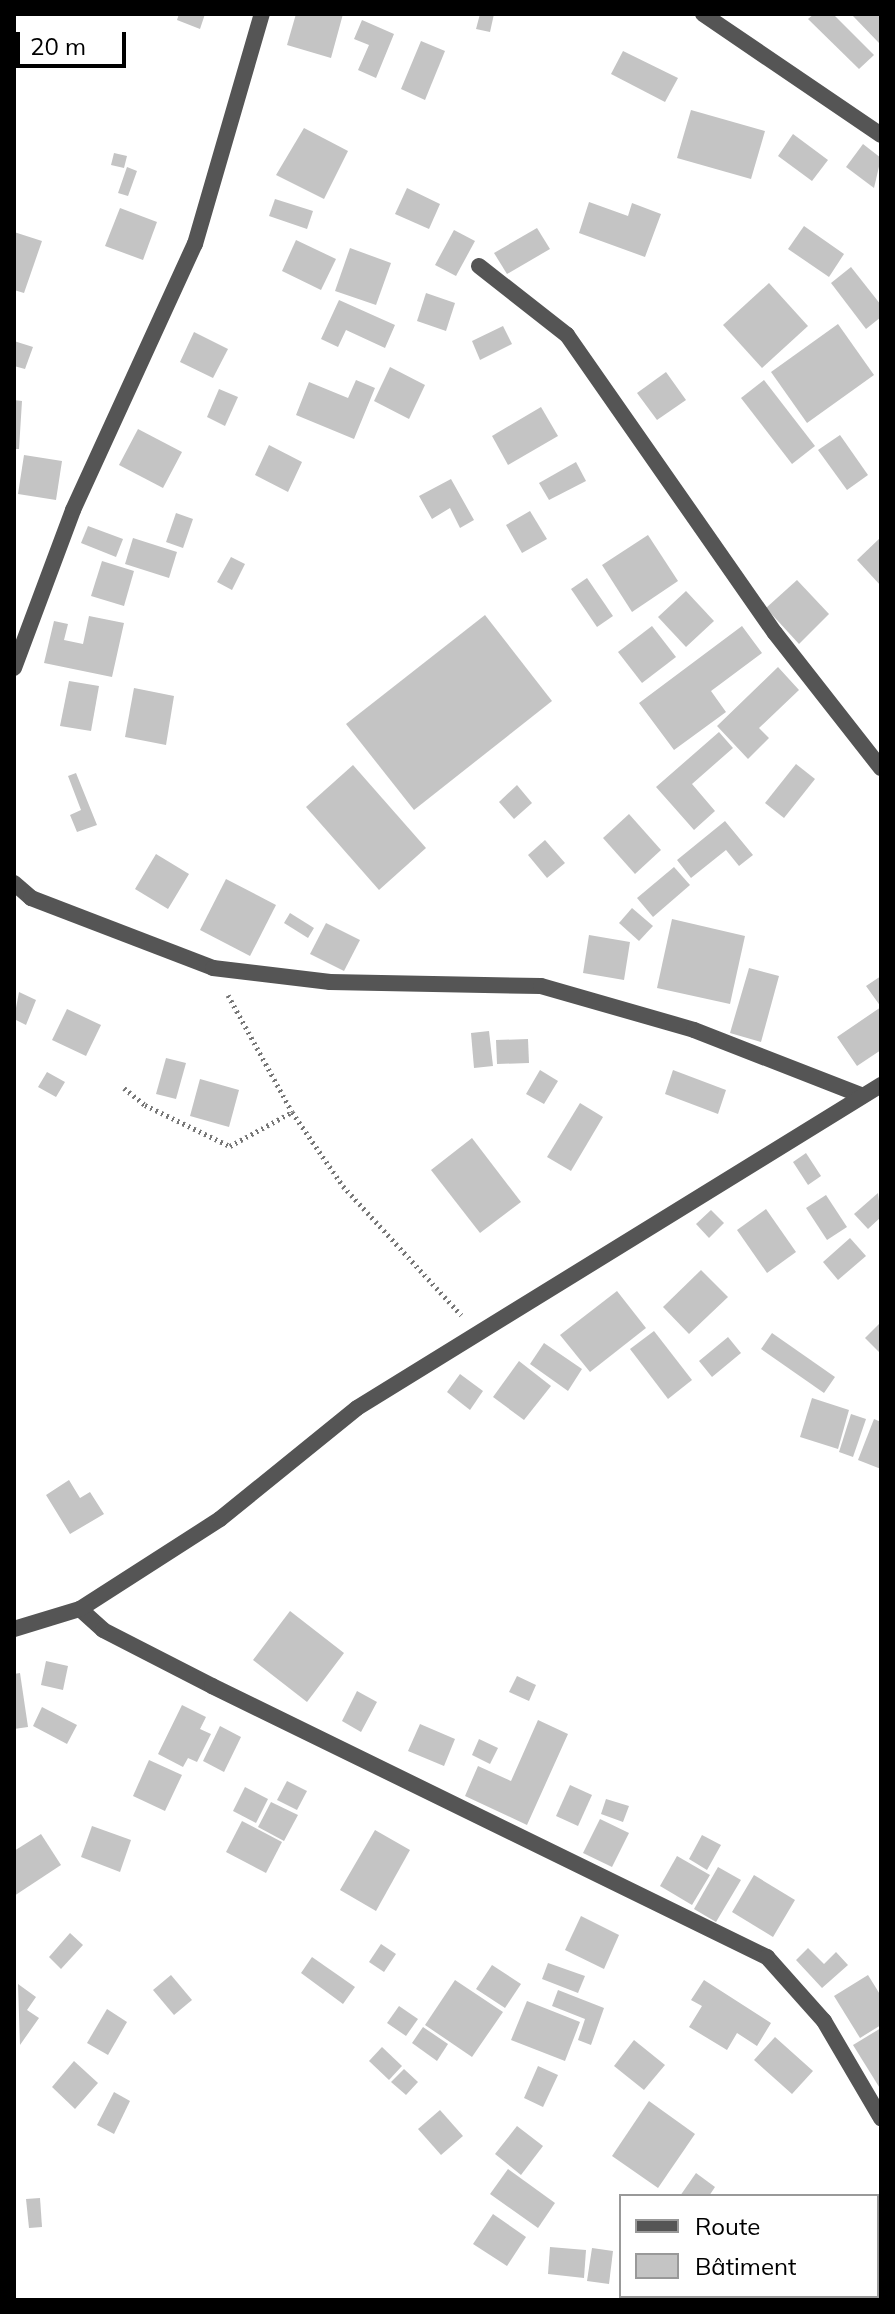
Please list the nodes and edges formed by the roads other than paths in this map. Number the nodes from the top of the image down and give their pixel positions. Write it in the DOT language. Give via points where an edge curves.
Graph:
graph roads {
  1 [pos="262,14"];
  2 [pos="703,14"];
  3 [pos="881,135"];
  4 [pos="479,266"];
  5 [pos="14,668"];
  6 [pos="881,768"];
  7 [pos="14,883"];
  8 [pos="881,1085"];
  9 [pos="863,1096"];
  10 [pos="80,1609"];
  11 [pos="14,1629"];
  12 [pos="881,2118"];
  1 -- 5 [label="street" via="195,244 73,510"];
  2 -- 3 [label="street"];
  4 -- 6 [label="street" via="567,335 775,633"];
  7 -- 9 [label="street" via="31,898 213,968 330,982 541,986 694,1030"];
  8 -- 9 [label="street"];
  9 -- 10 [label="street" via="476,1330 357,1408 220,1519"];
  10 -- 11 [label="street"];
  10 -- 12 [label="street" via="103,1630 212,1686 767,1957 824,2021"];
}
